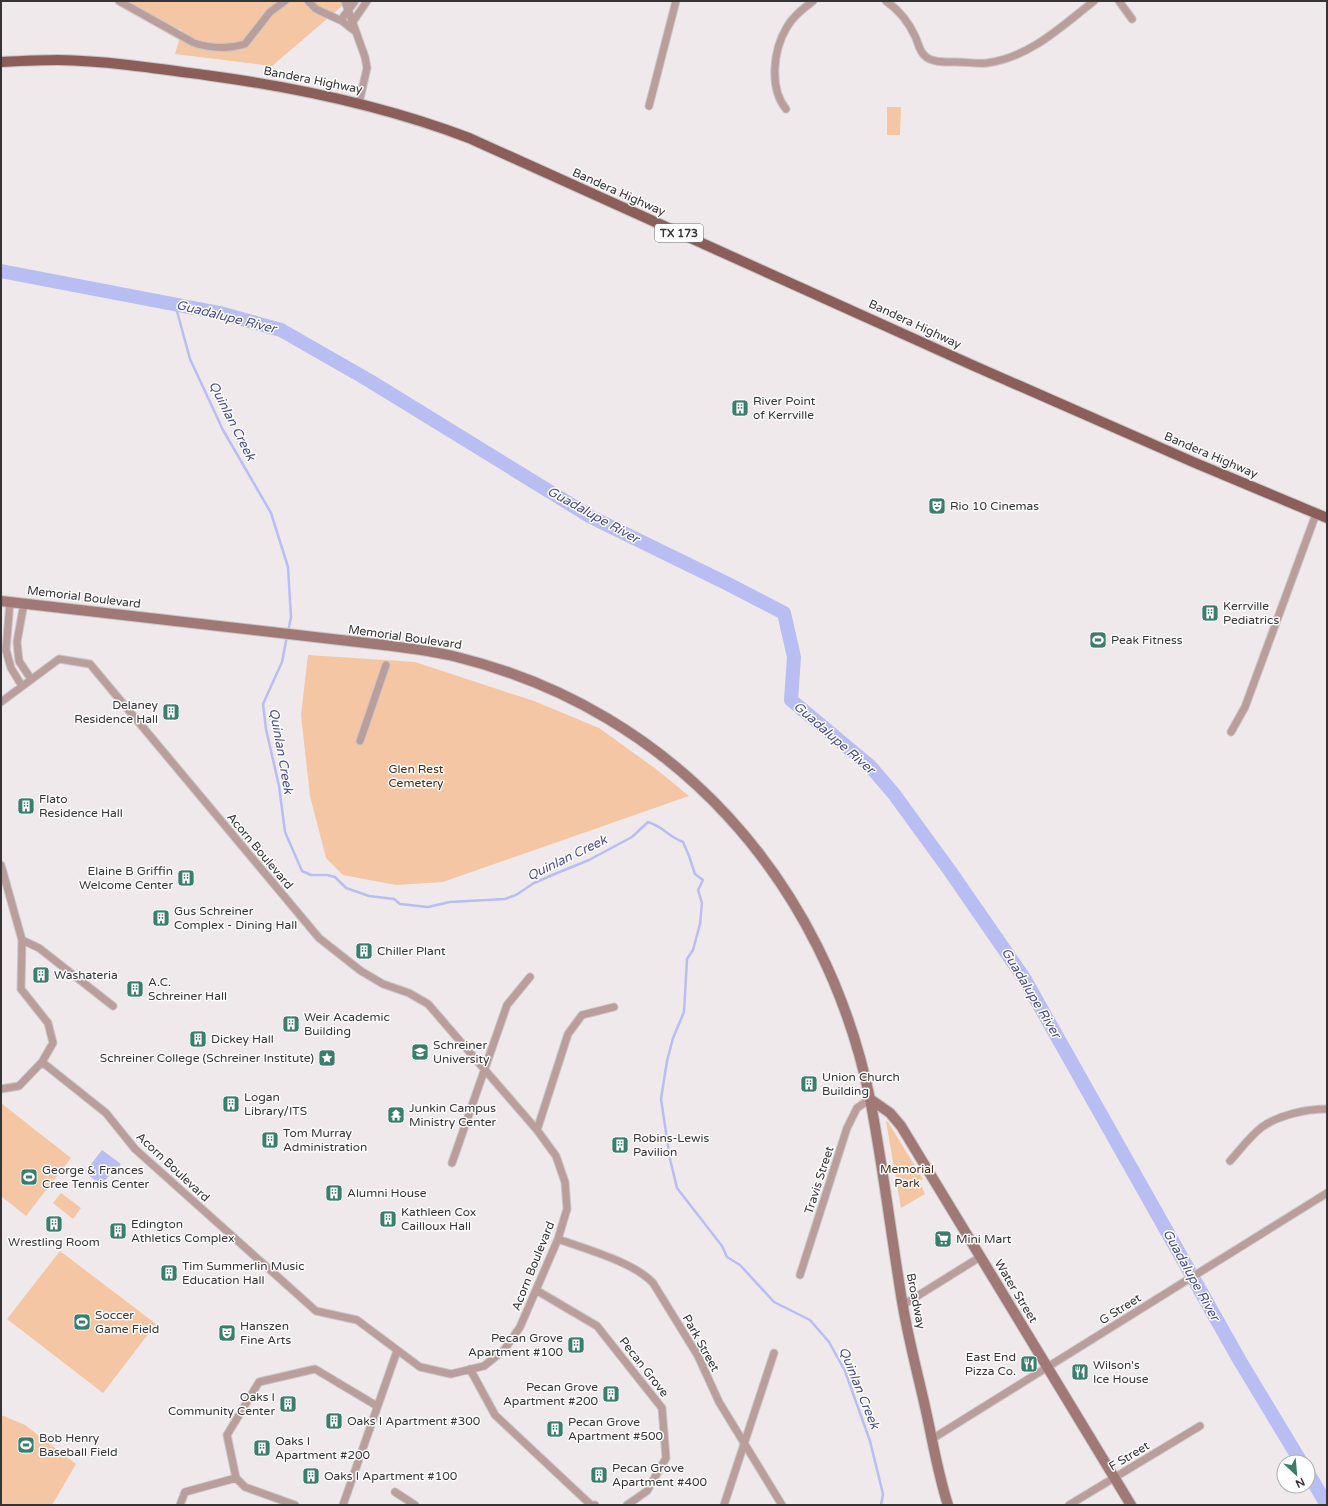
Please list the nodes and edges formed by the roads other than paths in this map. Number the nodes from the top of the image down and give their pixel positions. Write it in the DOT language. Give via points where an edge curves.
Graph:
graph roads {
  1 [pos="119,1"];
  2 [pos="285,1"];
  3 [pos="308,1"];
  4 [pos="354,1"];
  5 [pos="367,1"];
  6 [pos="676,1"];
  7 [pos="813,1"];
  8 [pos="886,1"];
  9 [pos="1094,1"];
  10 [pos="1119,1"];
  11 [pos="347,4"];
  12 [pos="1132,19"];
  13 [pos="341,20"];
  14 [pos="351,24"];
  15 [pos="1,62"];
  16 [pos="359,102"];
  17 [pos="648,106"];
  18 [pos="786,109"];
  19 [pos="1316,514"];
  20 [pos="1327,518"];
  21 [pos="6,601"];
  22 [pos="24,603"];
  23 [pos="386,665"];
  24 [pos="32,679"];
  25 [pos="22,686"];
  26 [pos="1,702"];
  27 [pos="1231,732"];
  28 [pos="360,741"];
  29 [pos="1,866"];
  30 [pos="22,940"];
  31 [pos="530,976"];
  32 [pos="113,1006"];
  33 [pos="614,1007"];
  34 [pos="42,1062"];
  35 [pos="484,1069"];
  36 [pos="1,1090"];
  37 [pos="870,1099"];
  38 [pos="1327,1109"];
  39 [pos="537,1130"];
  40 [pos="1230,1161"];
  41 [pos="452,1163"];
  42 [pos="1327,1193"];
  43 [pos="558,1239"];
  44 [pos="980,1257"];
  45 [pos="800,1275"];
  46 [pos="536,1290"];
  47 [pos="903,1305"];
  48 [pos="396,1350"];
  49 [pos="774,1353"];
  50 [pos="1046,1368"];
  51 [pos="470,1369"];
  52 [pos="377,1406"];
  53 [pos="1200,1426"];
  54 [pos="932,1439"];
  55 [pos="745,1442"];
  56 [pos="1114,1477"];
  57 [pos="236,1478"];
  58 [pos="395,1492"];
  59 [pos="180,1505"];
  60 [pos="295,1505"];
  61 [pos="343,1505"];
  62 [pos="415,1505"];
  63 [pos="595,1505"];
  64 [pos="627,1505"];
  65 [pos="724,1505"];
  66 [pos="782,1505"];
  67 [pos="948,1505"];
  68 [pos="1069,1505"];
  69 [pos="1131,1505"];
  1 -- 2 [label="street" via="194,43 206,47 245,44 270,12"];
  3 -- 13 [label="street" via="316,9"];
  4 -- 11 [label="street"];
  5 -- 14 [label="street"];
  6 -- 17 [label="street"];
  7 -- 18 [label="street" via="798,12 786,28 779,45 776,61 777,90"];
  8 -- 9 [label="street" via="908,22 919,48 929,59 985,63 1019,55"];
  10 -- 12 [label="street"];
  11 -- 13 [label="street"];
  11 -- 14 [label="street"];
  13 -- 14 [label="street"];
  14 -- 16 [label="street" via="367,68"];
  15 -- 16 [label="main road, Bandera Highway / TX 173" via="58,60 171,70 275,85"];
  16 -- 19 [label="main road, Bandera Highway / TX 173" via="469,138 972,365"];
  19 -- 20 [label="main road, Bandera Highway / TX 173"];
  19 -- 27 [label="street" via="1245,707"];
  21 -- 22 [label="main road, Memorial Boulevard"];
  21 -- 25 [label="street" via="6,650 11,668"];
  22 -- 24 [label="street" via="17,642 19,661"];
  22 -- 37 [label="main road, Memorial Boulevard" via="446,655 511,673 594,711 638,738 687,775 730,817 761,854 810,931 844,1007"];
  23 -- 28 [label="street"];
  24 -- 25 [label="street, Acorn Boulevard"];
  24 -- 35 [label="street, Acorn Boulevard" via="59,659 90,664 319,938 360,971 428,1004"];
  25 -- 26 [label="street, Acorn Boulevard"];
  29 -- 30 [label="street"];
  30 -- 32 [label="street" via="39,948"];
  30 -- 34 [label="street" via="21,989 48,1023 54,1043"];
  31 -- 35 [label="street" via="507,1005"];
  33 -- 39 [label="street" via="582,1015 568,1034"];
  34 -- 36 [label="street" via="19,1086"];
  34 -- 48 [label="street, Acorn Boulevard" via="106,1113 135,1150 316,1311 357,1320"];
  35 -- 39 [label="street, Acorn Boulevard"];
  35 -- 41 [label="street"];
  37 -- 44 [label="main road, Water Street" via="890,1113 901,1126"];
  37 -- 45 [label="street, Travis Street" via="857,1108 847,1128"];
  37 -- 47 [label="main road, Broadway"];
  38 -- 40 [label="street" via="1270,1122 1254,1134"];
  39 -- 43 [label="street, Acorn Boulevard" via="556,1156 565,1182 567,1209"];
  42 -- 50 [label="street, G Street"];
  43 -- 46 [label="street, Acorn Boulevard"];
  43 -- 55 [label="street, Park Street" via="625,1264 649,1278 698,1356 719,1402"];
  44 -- 47 [label="street"];
  44 -- 50 [label="main road, Water Street"];
  46 -- 51 [label="street, Acorn Boulevard" via="520,1327 504,1350 484,1366"];
  46 -- 64 [label="street, Pecan Grove" via="597,1326 662,1408 666,1458 647,1491"];
  47 -- 54 [label="main road, Broadway"];
  48 -- 51 [label="street, Acorn Boulevard" via="420,1367 451,1374"];
  48 -- 52 [label="street"];
  49 -- 55 [label="street"];
  50 -- 54 [label="street, G Street"];
  50 -- 56 [label="main road, Water Street"];
  51 -- 63 [label="street" via="495,1415"];
  52 -- 57 [label="street" via="315,1368 260,1382 227,1436"];
  52 -- 61 [label="street"];
  53 -- 56 [label="street, F Street"];
  54 -- 67 [label="main road, Broadway" via="938,1473"];
  55 -- 65 [label="street"];
  55 -- 66 [label="street, Park Street"];
  56 -- 68 [label="street, F Street"];
  56 -- 69 [label="main road, Water Street"];
  57 -- 59 [label="street" via="185,1492"];
  57 -- 60 [label="street" via="245,1487"];
  58 -- 62 [label="street"];
}
